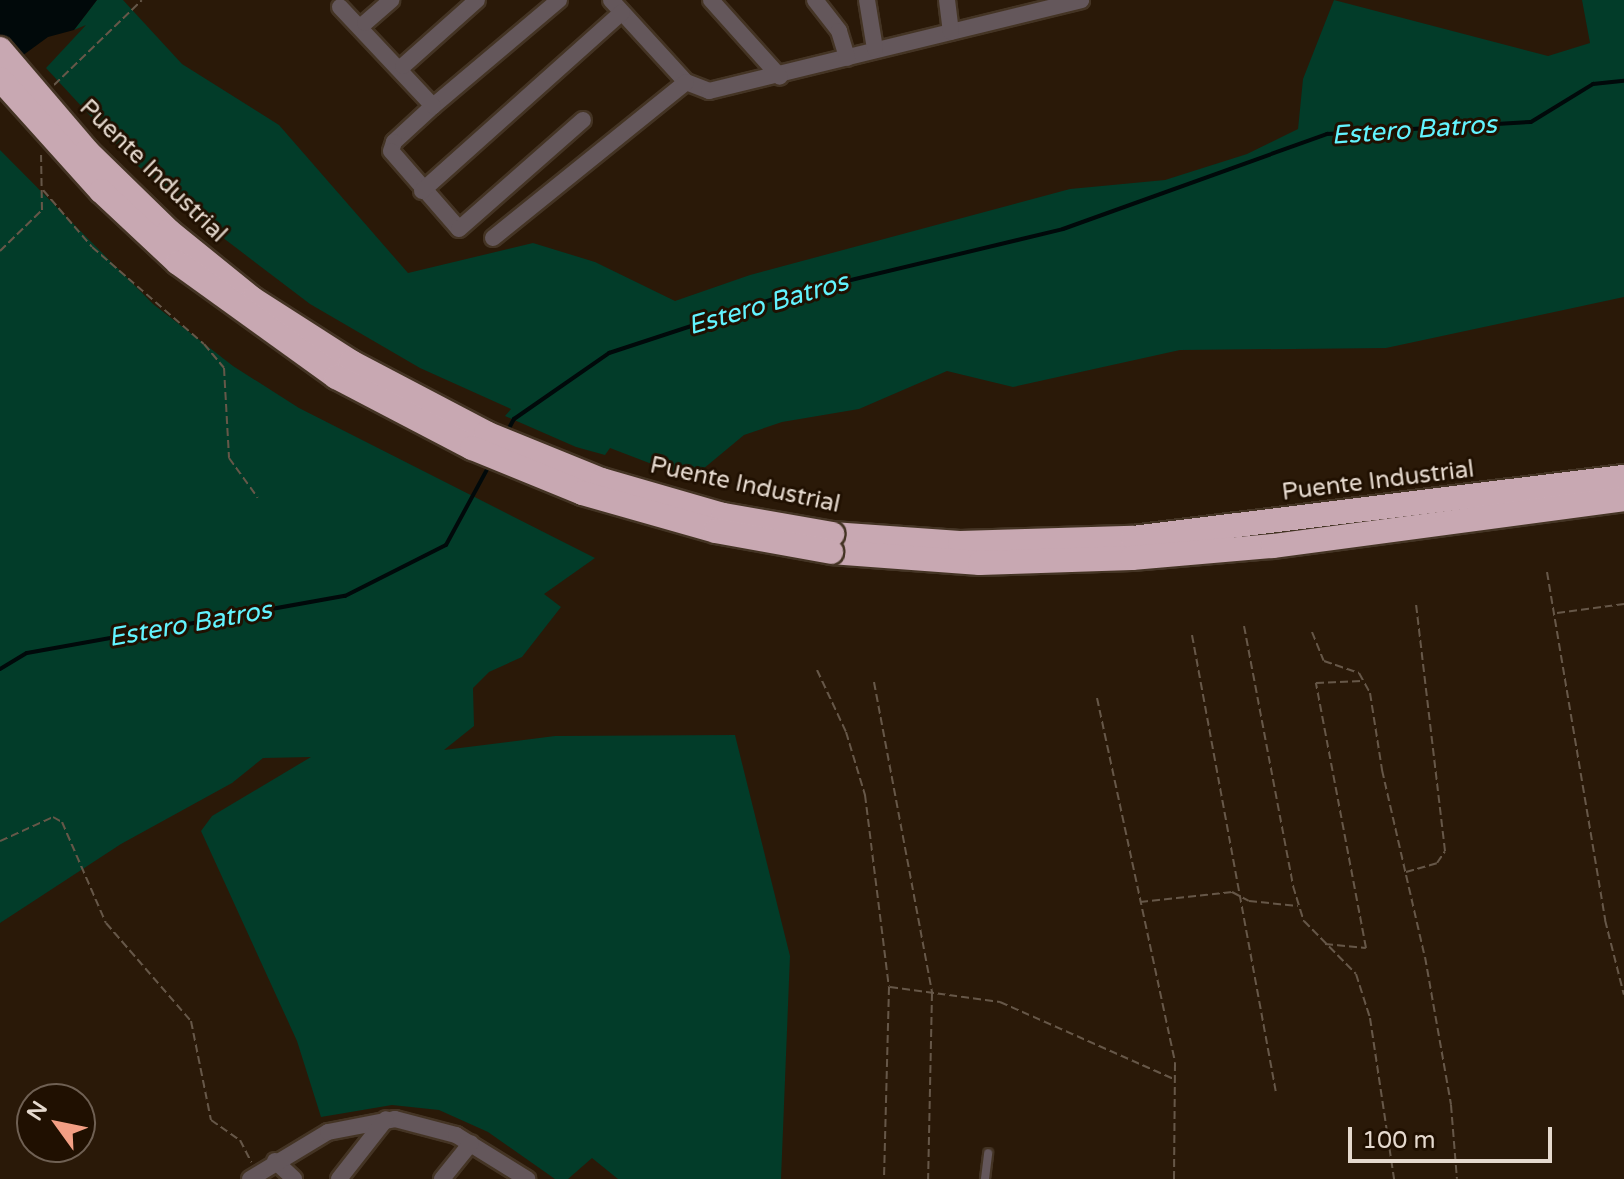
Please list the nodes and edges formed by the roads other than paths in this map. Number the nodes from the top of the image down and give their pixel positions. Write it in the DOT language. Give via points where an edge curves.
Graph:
graph roads {
  1 [pos="391,0"];
  2 [pos="477,0"];
  3 [pos="559,0"];
  4 [pos="711,0"];
  5 [pos="815,0"];
  6 [pos="867,0"];
  7 [pos="947,0"];
  8 [pos="1081,0"];
  9 [pos="616,6"];
  10 [pos="340,7"];
  11 [pos="1026,7"];
  12 [pos="365,23"];
  13 [pos="951,32"];
  14 [pos="0,49"];
  15 [pos="875,49"];
  16 [pos="847,58"];
  17 [pos="403,66"];
  18 [pos="780,77"];
  19 [pos="0,79"];
  20 [pos="694,86"];
  21 [pos="433,106"];
  22 [pos="583,120"];
  23 [pos="422,191"];
  24 [pos="493,238"];
  25 [pos="1624,477"];
  26 [pos="1624,499"];
  27 [pos="832,543"];
  28 [pos="386,1119"];
  29 [pos="471,1143"];
  30 [pos="988,1153"];
  31 [pos="275,1161"];
  32 [pos="254,1176"];
  33 [pos="294,1179"];
  34 [pos="339,1179"];
  35 [pos="442,1179"];
  36 [pos="527,1179"];
  37 [pos="985,1179"];
  1 -- 12 [label="street"];
  2 -- 17 [label="street"];
  3 -- 21 [label="street"];
  4 -- 18 [label="street"];
  5 -- 16 [label="street" via="839,31"];
  6 -- 15 [label="street"];
  7 -- 13 [label="street"];
  8 -- 11 [label="street"];
  9 -- 20 [label="street"];
  9 -- 23 [label="street"];
  10 -- 21 [label="street"];
  11 -- 13 [label="street"];
  13 -- 15 [label="street"];
  14 -- 27 [label="highway, Puente Industrial, bridge" via="87,151 169,231 253,299 351,362 486,433 602,480"];
  15 -- 16 [label="street"];
  16 -- 18 [label="street"];
  18 -- 20 [label="street"];
  19 -- 27 [label="highway, Puente Industrial, bridge" via="82,172 178,263 336,377 472,448 582,493 703,528"];
  20 -- 24 [label="street"];
  21 -- 23 [label="street" via="391,147"];
  22 -- 23 [label="street" via="462,228 452,227"];
  25 -- 27 [label="highway, Puente Industrial" via="1133,538"];
  26 -- 27 [label="highway, Puente Industrial" via="1273,546 1132,558 967,563"];
  28 -- 29 [label="street" via="431,1125"];
  28 -- 31 [label="street" via="328,1132"];
  28 -- 34 [label="street"];
  29 -- 35 [label="street"];
  29 -- 36 [label="street"];
  30 -- 37 [label="lane"];
  31 -- 32 [label="street"];
  31 -- 33 [label="street"];
}
